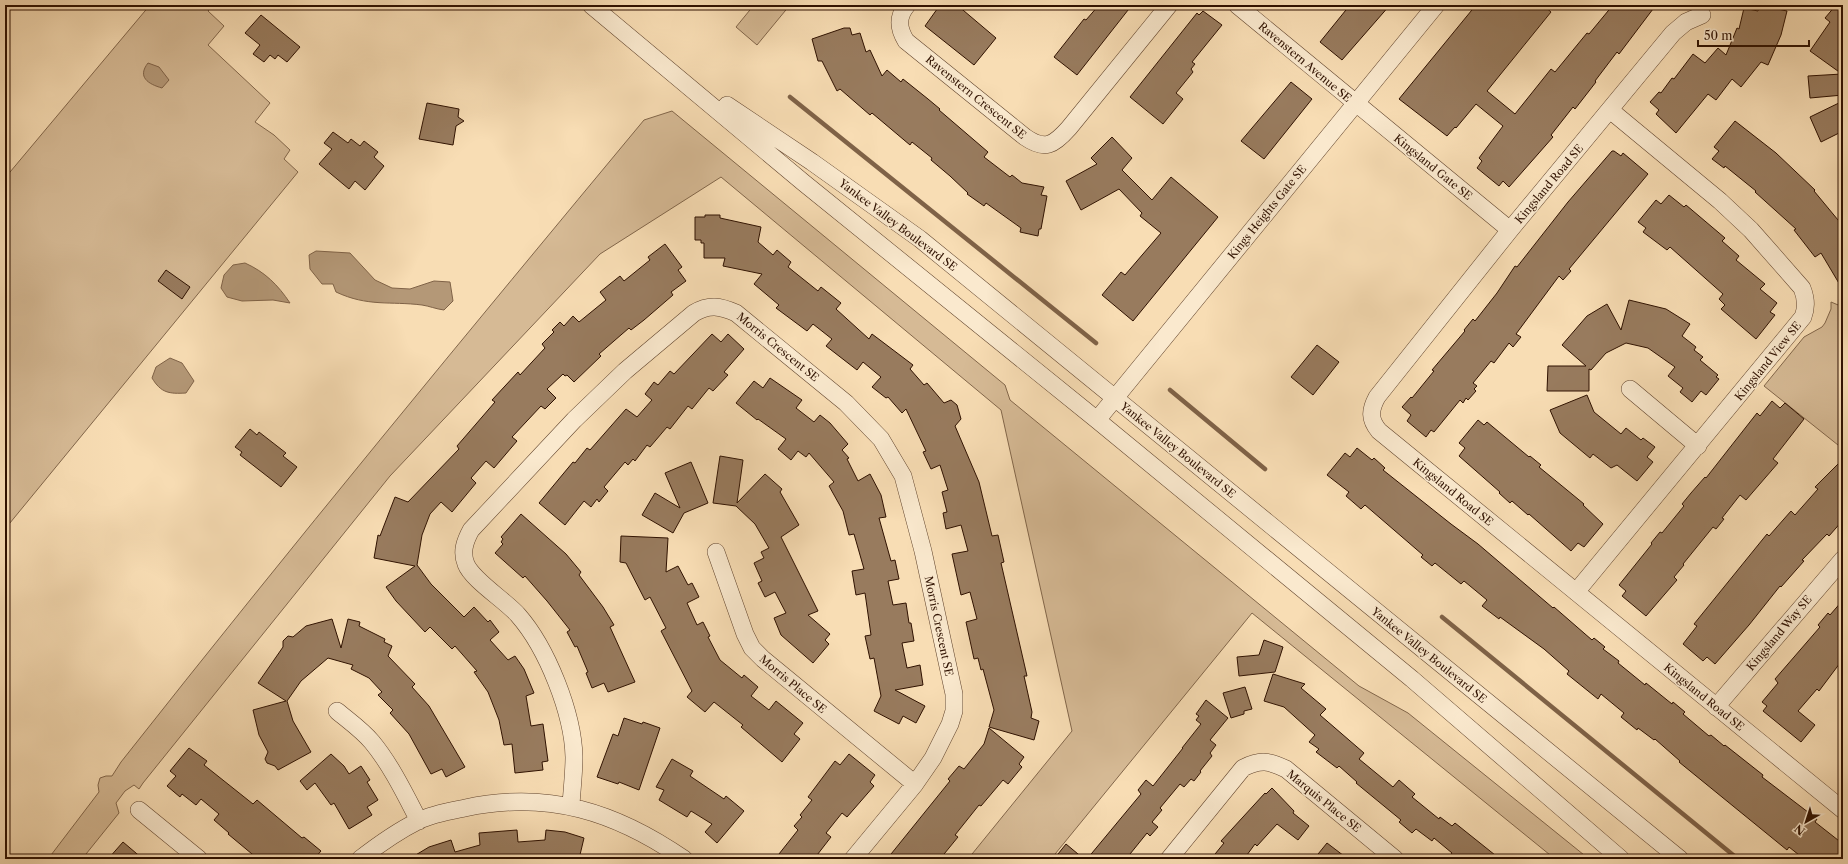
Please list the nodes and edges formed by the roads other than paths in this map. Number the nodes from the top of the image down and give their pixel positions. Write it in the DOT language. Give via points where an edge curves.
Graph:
graph roads {
  1 [pos="591,5"];
  2 [pos="907,5"];
  3 [pos="1169,5"];
  4 [pos="1237,5"];
  5 [pos="1436,5"];
  6 [pos="1702,15"];
  7 [pos="661,62"];
  8 [pos="1356,104"];
  9 [pos="1610,110"];
  10 [pos="1510,230"];
  11 [pos="1630,389"];
  12 [pos="1115,398"];
  13 [pos="1098,420"];
  14 [pos="1698,446"];
  15 [pos="716,552"];
  16 [pos="1843,559"];
  17 [pos="1576,592"];
  18 [pos="1716,707"];
  19 [pos="337,711"];
  20 [pos="915,784"];
  21 [pos="571,805"];
  22 [pos="139,810"];
  23 [pos="1843,810"];
  24 [pos="419,821"];
  25 [pos="199,859"];
  26 [pos="360,859"];
  27 [pos="684,859"];
  28 [pos="853,859"];
  29 [pos="1169,859"];
  30 [pos="1396,859"];
  31 [pos="1621,859"];
  32 [pos="1680,859"];
  1 -- 7 [label="street, Yankee Valley Boulevard SE"];
  2 -- 3 [label="street, Ravenstern Crescent SE" via="899,20 900,31 906,41 1025,137 1035,144 1047,145 1058,140 1069,128"];
  4 -- 8 [label="street, Ravenstern Avenue SE"];
  5 -- 8 [label="street, Kings Heights Gate SE"];
  6 -- 9 [label="street, Kingsland Road SE" via="1686,22 1673,34"];
  7 -- 12 [label="street, Yankee Valley Boulevard SE" via="812,162 920,239"];
  7 -- 13 [label="street, Yankee Valley Boulevard SE" via="804,182"];
  8 -- 10 [label="street, Kingsland Gate SE"];
  8 -- 12 [label="street, Kings Heights Gate SE"];
  9 -- 10 [label="street, Kingsland Road SE"];
  9 -- 14 [label="street, Kingsland View SE" via="1751,230 1802,288 1805,296 1806,310 1803,317"];
  10 -- 17 [label="street, Kingsland Road SE" via="1377,397 1371,415 1379,431"];
  11 -- 14 [label="street"];
  12 -- 13 [label="street, Kings Heights Gate SE"];
  12 -- 32 [label="street, Yankee Valley Boulevard SE"];
  13 -- 31 [label="street, Yankee Valley Boulevard SE" via="1412,679"];
  14 -- 17 [label="street, Kingsland View SE"];
  15 -- 20 [label="street, Morris Place SE" via="752,648"];
  16 -- 18 [label="street, Kingsland Way SE"];
  17 -- 18 [label="street, Kingsland Road SE"];
  18 -- 23 [label="street, Kingsland Road SE"];
  19 -- 24 [label="street" via="372,742 391,769"];
  20 -- 21 [label="street, Morris Crescent SE" via="933,758 950,724 954,711 954,694 923,551 903,476 881,440 846,403 736,313 714,306 694,313 574,420 471,530 464,542 466,565 518,614 538,642 552,672 567,710 574,756"];
  20 -- 28 [label="street, Morris Crescent SE"];
  21 -- 24 [label="street" via="524,801 488,803"];
  21 -- 27 [label="street" via="619,821 657,840"];
  22 -- 25 [label="street"];
  24 -- 26 [label="street"];
  29 -- 30 [label="street, Marquis Place SE" via="1243,768 1255,762 1264,762 1286,769"];
}
